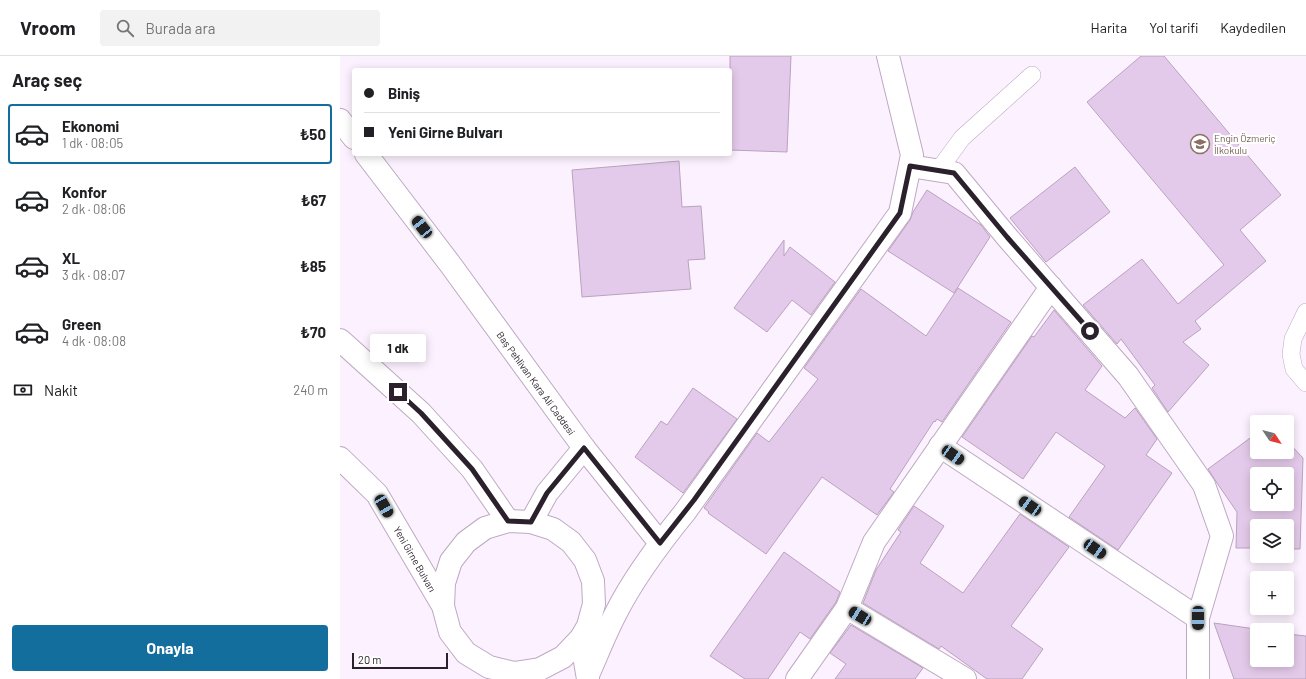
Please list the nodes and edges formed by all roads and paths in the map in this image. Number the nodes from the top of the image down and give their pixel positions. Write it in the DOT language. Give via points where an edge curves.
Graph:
graph roads {
  1 [pos="888,56"];
  2 [pos="1032,74"];
  3 [pos="340,120"];
  4 [pos="352,135"];
  5 [pos="368,156"];
  6 [pos="910,166"];
  7 [pos="938,170"];
  8 [pos="1051,287"];
  9 [pos="1306,312"];
  10 [pos="340,340"];
  11 [pos="1306,383"];
  12 [pos="940,446"];
  13 [pos="584,448"];
  14 [pos="340,458"];
  15 [pos="508,521"];
  16 [pos="531,522"];
  17 [pos="660,543"];
  18 [pos="443,606"];
  19 [pos="847,608"];
  20 [pos="616,613"];
  21 [pos="1198,618"];
  22 [pos="585,632"];
  23 [pos="466,652"];
  24 [pos="588,677"];
  25 [pos="480,679"];
  26 [pos="797,679"];
  27 [pos="965,679"];
  28 [pos="1198,679"];
  1 -- 6 [label="street" via="912,155"];
  2 -- 7 [label="lane" via="962,138"];
  3 -- 4 [label="street"];
  5 -- 13 [label="street, Baş Pehlivan Kara Ali Caddesi"];
  6 -- 7 [label="street"];
  6 -- 17 [label="street" via="900,213 694,500"];
  7 -- 8 [label="street" via="954,173"];
  8 -- 12 [label="street"];
  8 -- 21 [label="street" via="1128,376 1204,485 1222,536"];
  9 -- 11 [label="lane" via="1293,339 1292,354 1294,369"];
  10 -- 15 [label="street" via="421,413 472,469"];
  12 -- 19 [label="street" via="874,542"];
  12 -- 21 [label="street"];
  13 -- 16 [label="street" via="547,493"];
  13 -- 17 [label="street, Baş Pehlivan Kara Ali Caddesi"];
  14 -- 18 [label="street, Yeni Girne Bulvarı" via="377,494"];
  15 -- 16 [label="street"];
  15 -- 18 [label="street" via="485,528 466,542 451,561 444,583"];
  16 -- 22 [label="street" via="552,529 571,542 585,560 592,581 594,604"];
  17 -- 20 [label="street"];
  18 -- 23 [label="street" via="450,632"];
  19 -- 26 [label="street"];
  19 -- 27 [label="street"];
  20 -- 22 [label="street"];
  20 -- 24 [label="street"];
  21 -- 28 [label="street"];
  22 -- 23 [label="street" via="564,657 540,669 514,673 488,666"];
  22 -- 24 [label="street"];
  23 -- 25 [label="street"];
}
